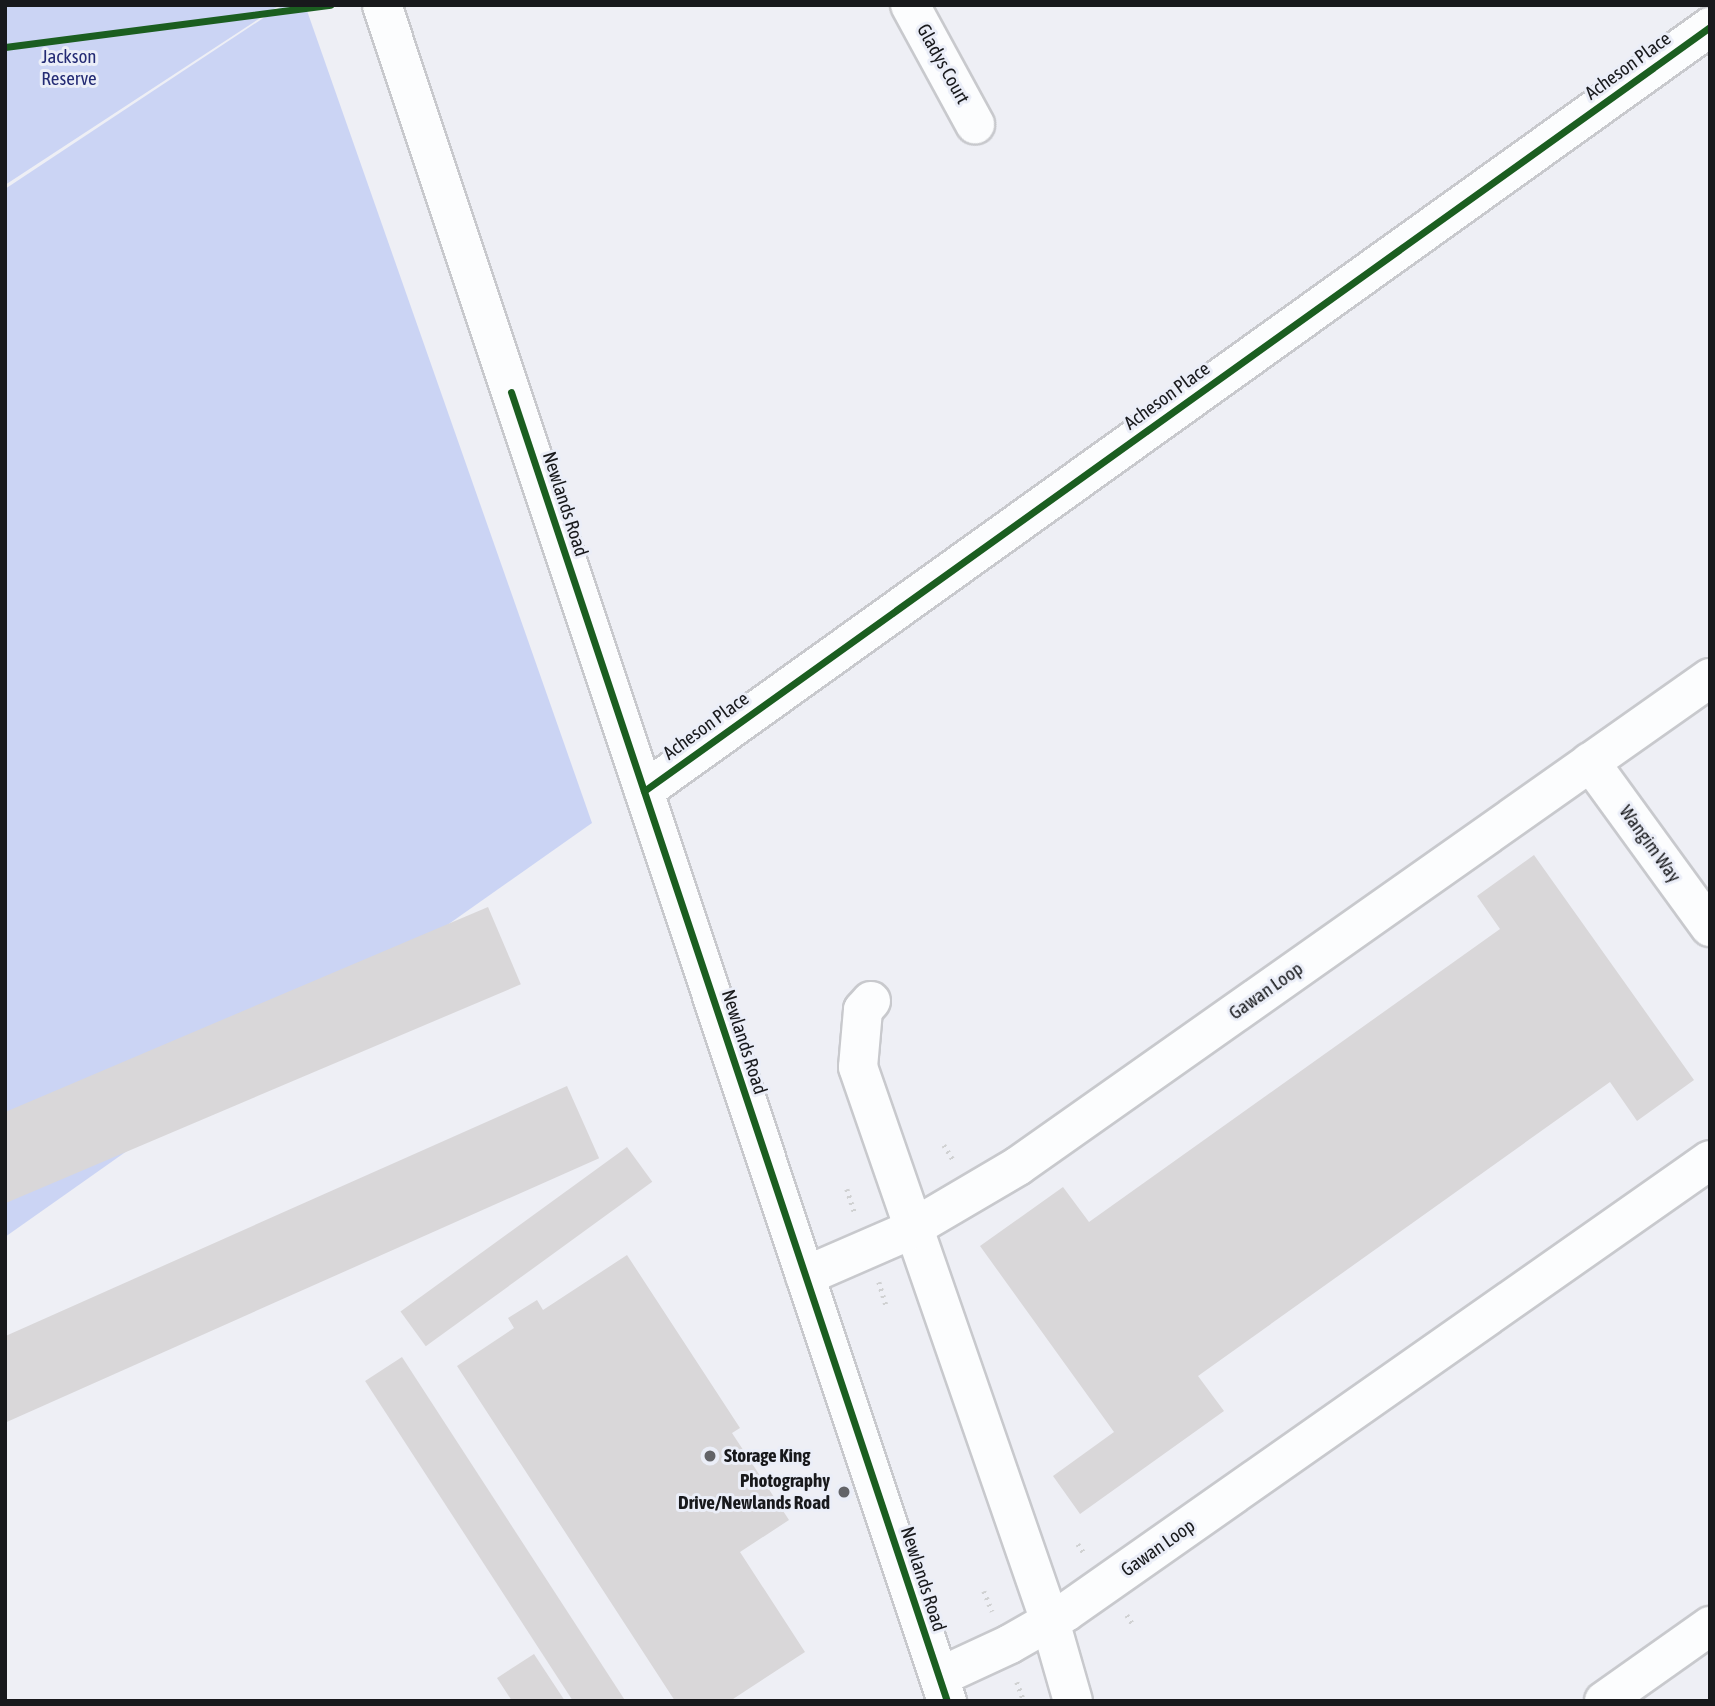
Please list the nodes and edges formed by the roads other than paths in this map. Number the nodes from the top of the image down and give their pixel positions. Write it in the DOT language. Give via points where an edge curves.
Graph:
graph roads {
  1 [pos="382,5"];
  2 [pos="910,5"];
  3 [pos="1710,27"];
  4 [pos="975,124"];
  5 [pos="1710,678"];
  6 [pos="1590,762"];
  7 [pos="644,791"];
  8 [pos="1710,927"];
  9 [pos="871,1001"];
  10 [pos="1710,1160"];
  11 [pos="912,1228"];
  12 [pos="805,1276"];
  13 [pos="1051,1621"];
  14 [pos="1710,1626"];
  15 [pos="943,1689"];
  16 [pos="1073,1701"];
  17 [pos="1604,1701"];
  1 -- 7 [label="street, Newlands Road"];
  2 -- 4 [label="street, Gladys Court"];
  3 -- 7 [label="street, Acheson Place"];
  5 -- 6 [label="street, Gawan Loop"];
  6 -- 8 [label="street, Wangim Way"];
  6 -- 11 [label="street, Gawan Loop" via="1018,1166"];
  7 -- 12 [label="street, Newlands Road"];
  9 -- 11 [label="street" via="863,1010 858,1068"];
  10 -- 13 [label="street, Gawan Loop"];
  11 -- 12 [label="street, Gawan Loop"];
  11 -- 13 [label="street"];
  12 -- 15 [label="street, Newlands Road"];
  13 -- 15 [label="street, Gawan Loop"];
  13 -- 16 [label="street"];
  14 -- 17 [label="street"];
}
